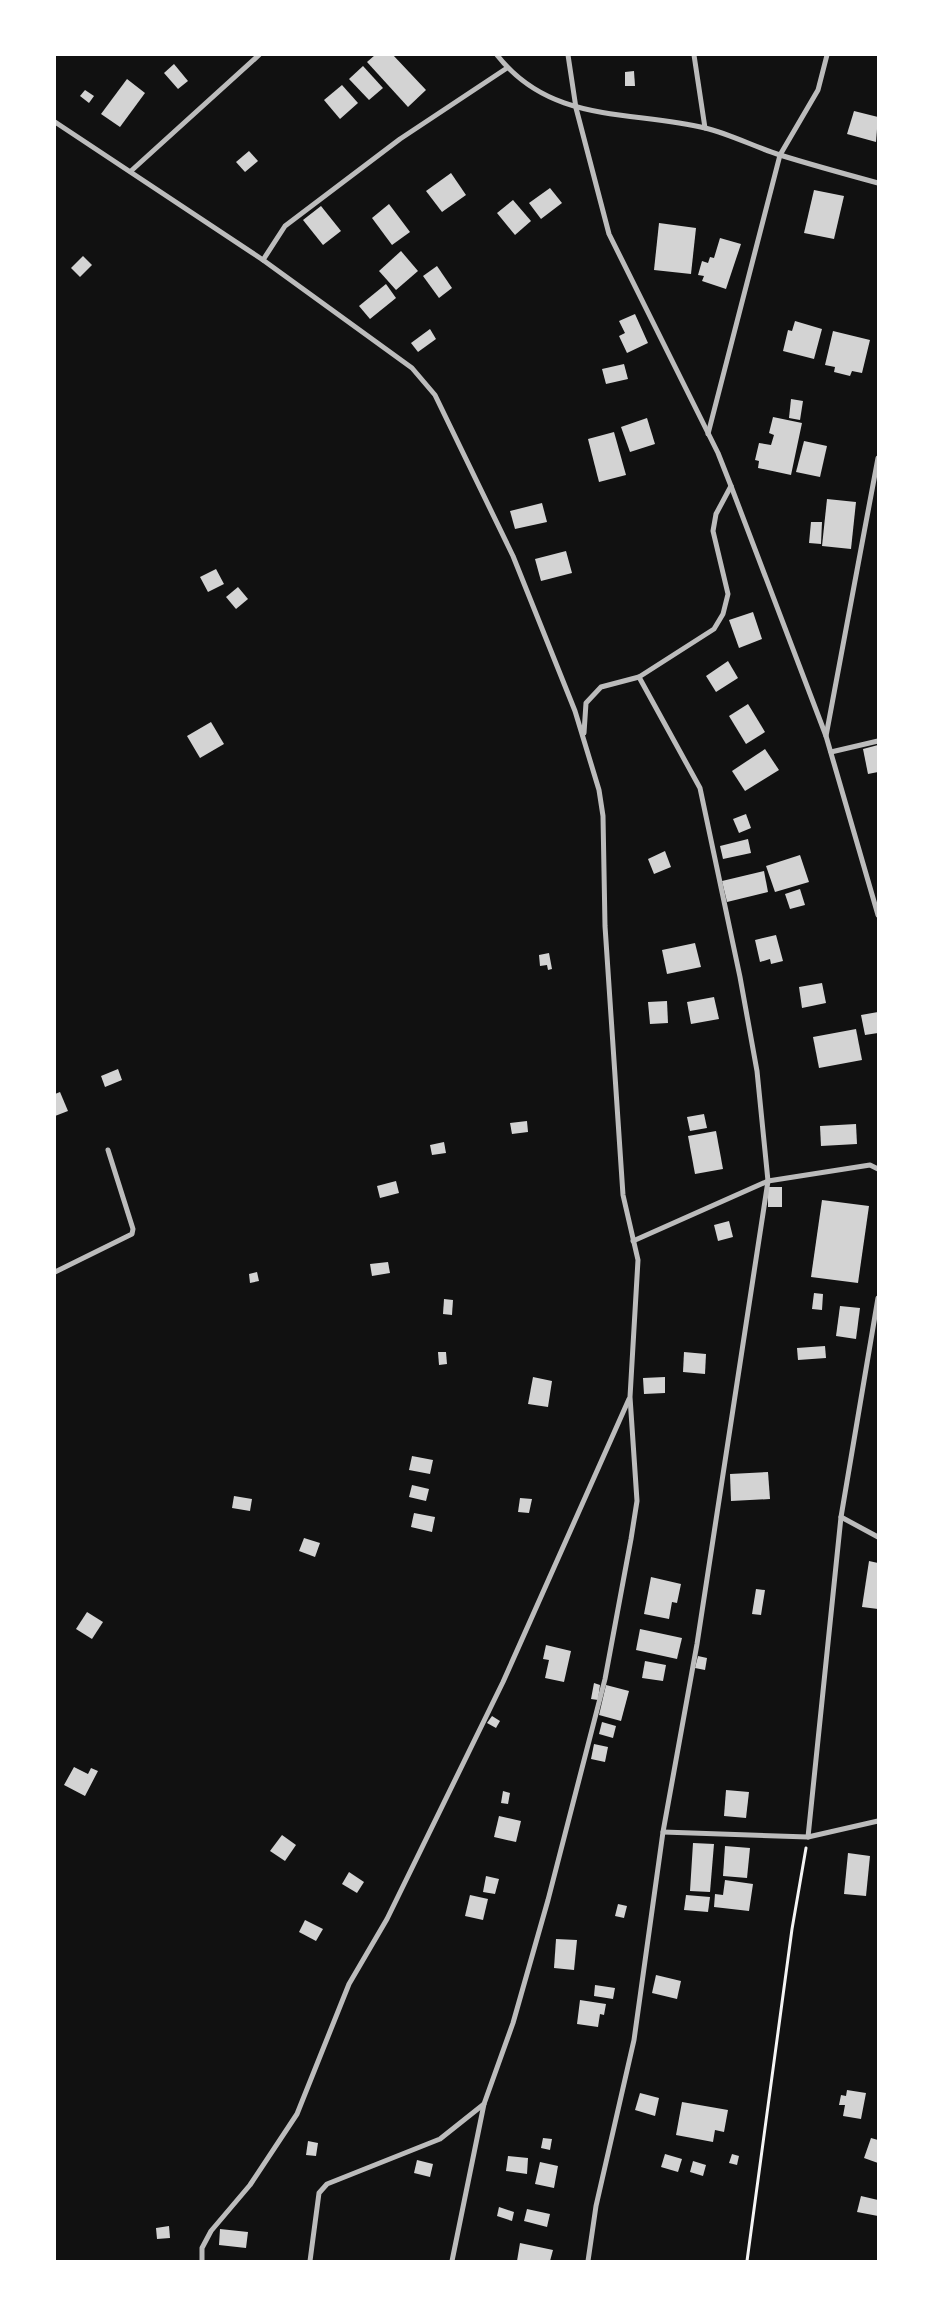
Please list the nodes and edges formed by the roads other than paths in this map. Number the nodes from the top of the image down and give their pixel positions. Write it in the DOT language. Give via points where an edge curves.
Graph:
graph roads {
  1 [pos="259,55"];
  2 [pos="497,55"];
  3 [pos="568,55"];
  4 [pos="694,55"];
  5 [pos="827,55"];
  6 [pos="507,68"];
  7 [pos="576,108"];
  8 [pos="55,122"];
  9 [pos="705,128"];
  10 [pos="780,155"];
  11 [pos="131,171"];
  12 [pos="878,183"];
  13 [pos="263,260"];
  14 [pos="708,434"];
  15 [pos="878,458"];
  16 [pos="731,486"];
  17 [pos="639,677"];
  18 [pos="583,736"];
  19 [pos="826,736"];
  20 [pos="878,741"];
  21 [pos="831,752"];
  22 [pos="878,915"];
  23 [pos="108,1150"];
  24 [pos="878,1169"];
  25 [pos="768,1181"];
  26 [pos="633,1241"];
  27 [pos="55,1272"];
  28 [pos="878,1298"];
  29 [pos="630,1397"];
  30 [pos="841,1517"];
  31 [pos="878,1538"];
  32 [pos="878,1821"];
  33 [pos="663,1832"];
  34 [pos="808,1837"];
  35 [pos="484,2104"];
  36 [pos="202,2261"];
  37 [pos="310,2261"];
  38 [pos="452,2261"];
  39 [pos="588,2261"];
  1 -- 11 [label="street"];
  2 -- 6 [label="street"];
  3 -- 7 [label="street"];
  4 -- 9 [label="street"];
  5 -- 10 [label="street" via="818,90"];
  6 -- 7 [label="street" via="545,96"];
  6 -- 13 [label="street" via="400,139 285,226"];
  7 -- 9 [label="street"];
  7 -- 14 [label="street" via="613,242"];
  8 -- 11 [label="street"];
  9 -- 10 [label="street"];
  10 -- 12 [label="street"];
  10 -- 14 [label="street"];
  11 -- 13 [label="street"];
  13 -- 18 [label="street" via="412,368 435,395 513,556"];
  14 -- 16 [label="street"];
  15 -- 19 [label="street"];
  16 -- 17 [label="street" via="716,514 713,531 728,594 723,614 714,629"];
  16 -- 19 [label="street"];
  17 -- 18 [label="street" via="601,687 586,703"];
  17 -- 25 [label="street" via="700,788 740,977 756,1071"];
  18 -- 26 [label="street" via="604,816 605,926 620,1154 623,1195"];
  19 -- 21 [label="street"];
  20 -- 21 [label="street"];
  21 -- 22 [label="street"];
  23 -- 27 [label="street" via="132,1234"];
  24 -- 25 [label="street" via="870,1165"];
  25 -- 26 [label="street"];
  25 -- 33 [label="street" via="698,1644"];
  26 -- 29 [label="street" via="638,1260"];
  28 -- 30 [label="street"];
  29 -- 35 [label="street" via="637,1501 605,1679 513,2023"];
  29 -- 36 [label="street" via="503,1682 387,1920 349,1984 297,2114 250,2185 211,2232 202,2248"];
  30 -- 31 [label="street"];
  30 -- 34 [label="street"];
  32 -- 34 [label="street"];
  33 -- 34 [label="street"];
  33 -- 39 [label="street" via="634,2040 596,2206"];
  35 -- 37 [label="street" via="440,2139 326,2184 319,2193"];
  35 -- 38 [label="street"];
}
